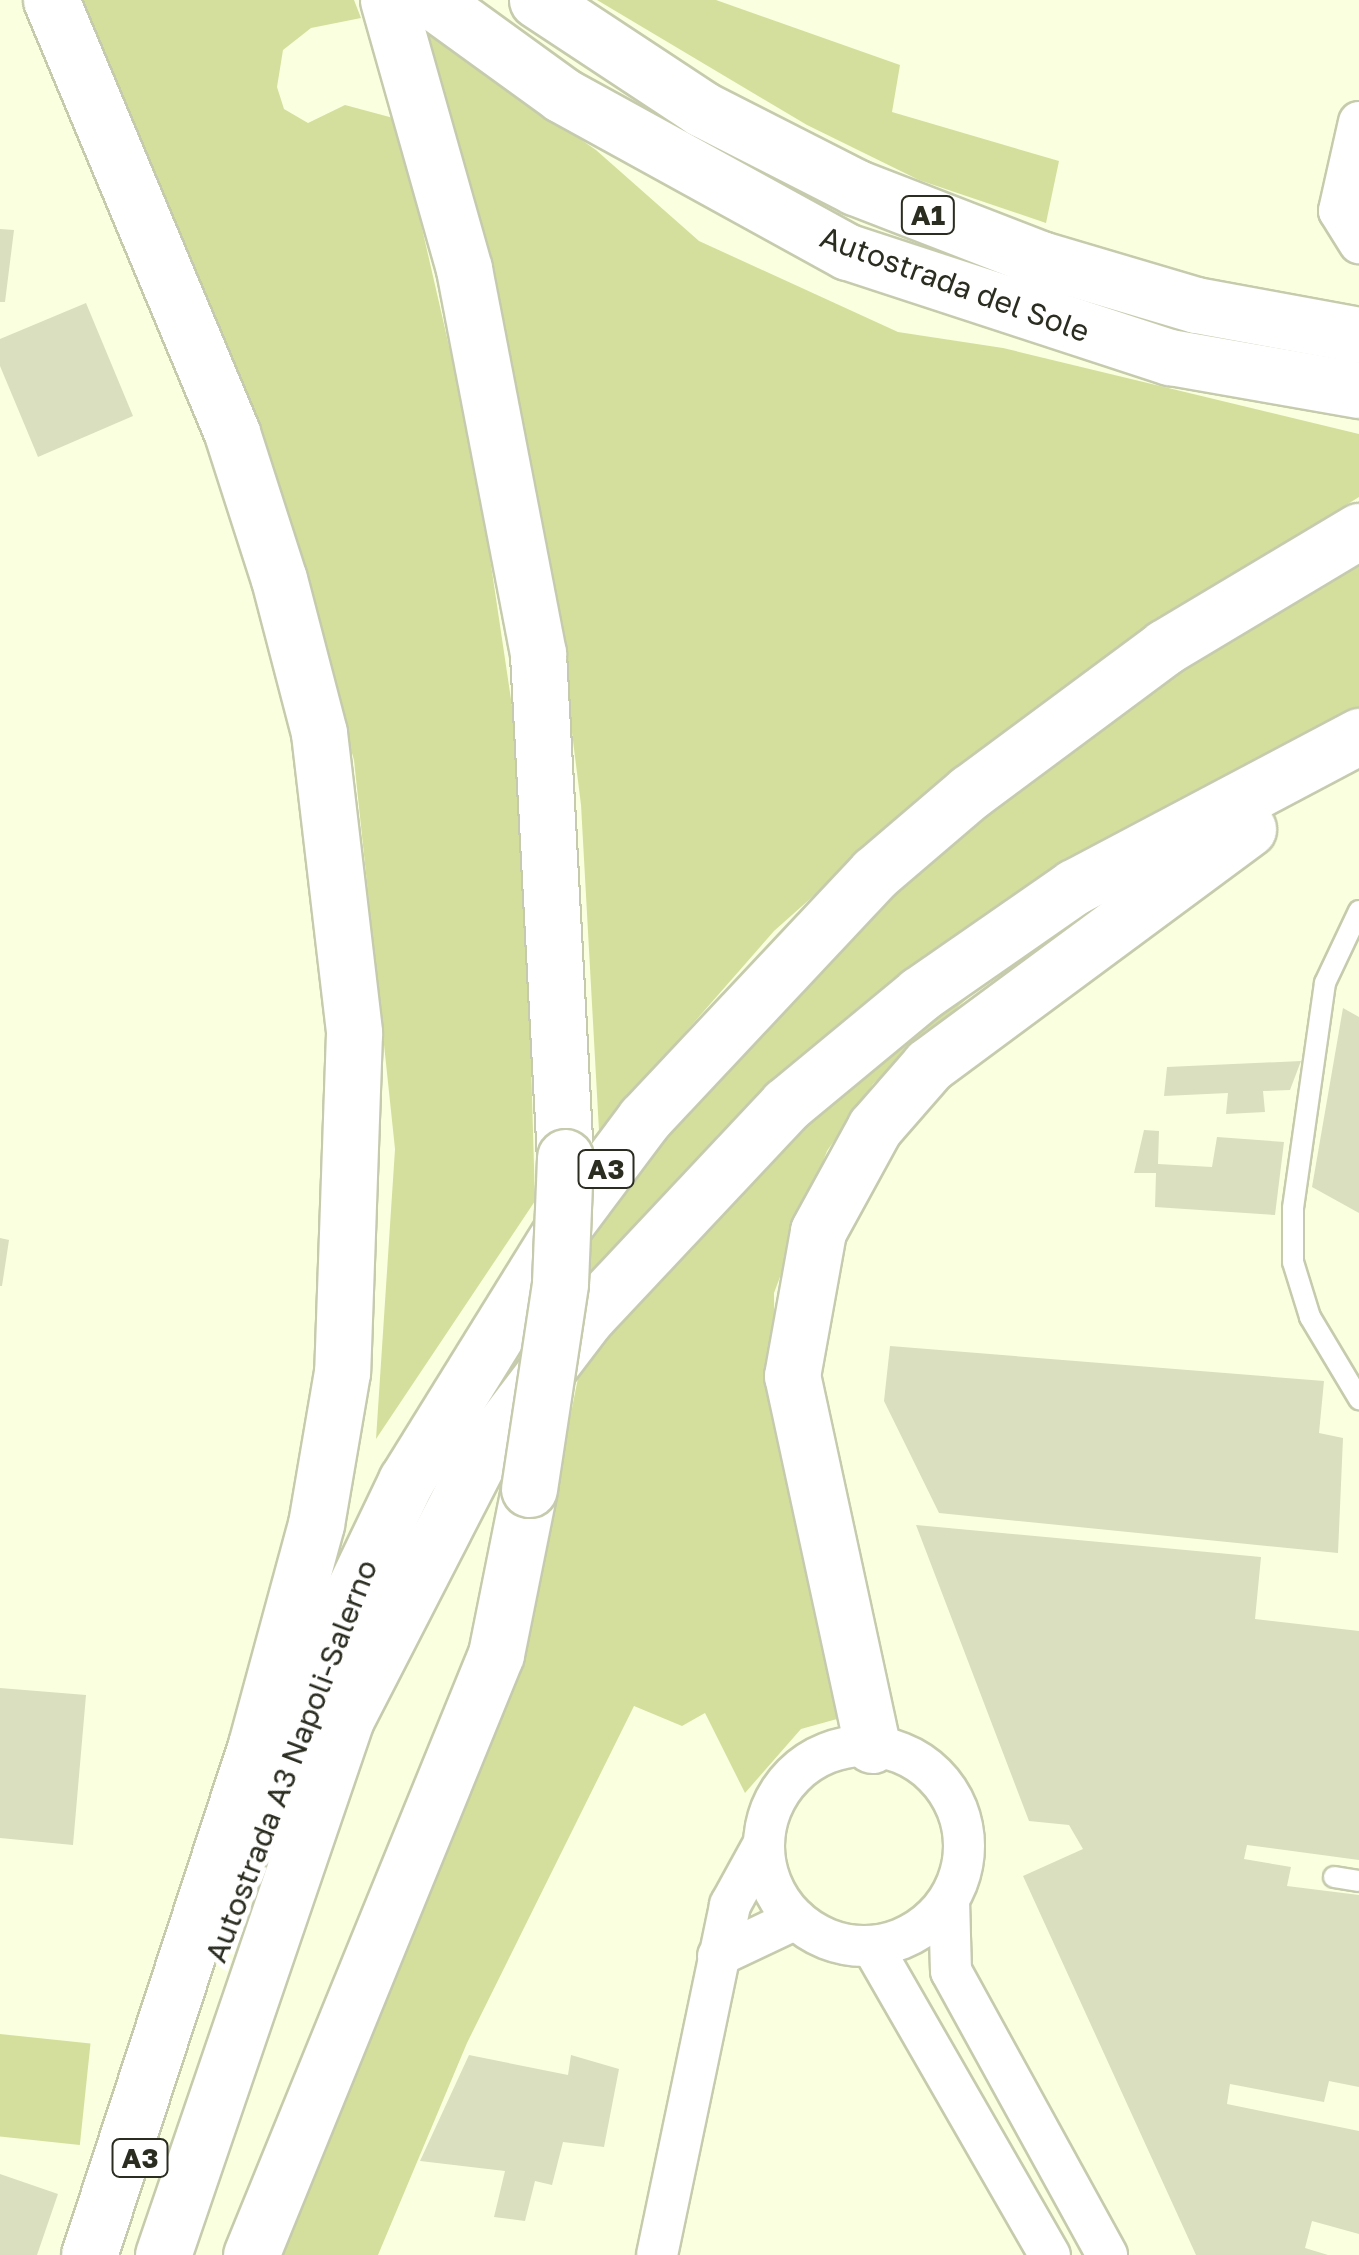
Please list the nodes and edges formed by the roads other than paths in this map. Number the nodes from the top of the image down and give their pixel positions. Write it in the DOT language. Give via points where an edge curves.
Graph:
graph roads {
  1 [pos="51,0"];
  2 [pos="388,0"];
  3 [pos="432,0"];
  4 [pos="537,0"];
  5 [pos="1359,122"];
  6 [pos="1359,243"];
  7 [pos="1359,335"];
  8 [pos="1359,390"];
  9 [pos="1359,531"];
  10 [pos="1359,736"];
  11 [pos="1359,770"];
  12 [pos="1359,911"];
  13 [pos="1359,1399"];
  14 [pos="872,1745"];
  15 [pos="764,1845"];
  16 [pos="1334,1877"];
  17 [pos="1359,1881"];
  18 [pos="949,1900"];
  19 [pos="796,1918"];
  20 [pos="872,1946"];
  21 [pos="718,1956"];
  22 [pos="89,2255"];
  23 [pos="103,2255"];
  24 [pos="163,2255"];
  25 [pos="251,2255"];
  26 [pos="657,2255"];
  27 [pos="1050,2255"];
  28 [pos="1106,2255"];
  1 -- 22 [label="highway" via="232,433 278,579 318,733 354,1032 342,1372 316,1524 255,1748"];
  2 -- 25 [label="highway, bridge" via="425,108 499,430 538,654 566,1157 560,1283 496,1654"];
  3 -- 8 [label="highway, Autostrada del Sole / A1" via="562,95 848,252 1170,357"];
  4 -- 7 [label="highway, Autostrada del Sole / A1" via="702,109 855,187 1041,259 1196,305"];
  5 -- 6 [label="street" via="1339,211"];
  9 -- 23 [label="highway, Autostrada A3 Napoli-Salerno / A3" via="1262,582 1068,715 876,873 657,1105 564,1226 406,1481 338,1625"];
  10 -- 24 [label="highway, Autostrada A3 Napoli-Salerno / A3" via="1074,887 920,994 786,1105 586,1318 482,1456 346,1720"];
  11 -- 14 [label="highway" via="1211,852 956,1043 875,1127 818,1231 792,1376"];
  12 -- 13 [label="lane" via="1325,983 1293,1208 1294,1262 1310,1316"];
  14 -- 15 [label="street" via="833,1750 802,1766 770,1810"];
  14 -- 18 [label="street" via="935,1773 954,1800 964,1833"];
  15 -- 19 [label="street" via="769,1879"];
  15 -- 21 [label="street" via="730,1904"];
  16 -- 17 [label="lane"];
  18 -- 20 [label="street" via="928,1925"];
  18 -- 28 [label="street" via="952,1970"];
  19 -- 20 [label="street" via="837,1943"];
  19 -- 21 [label="street"];
  20 -- 27 [label="street"];
  21 -- 26 [label="street"];
}
